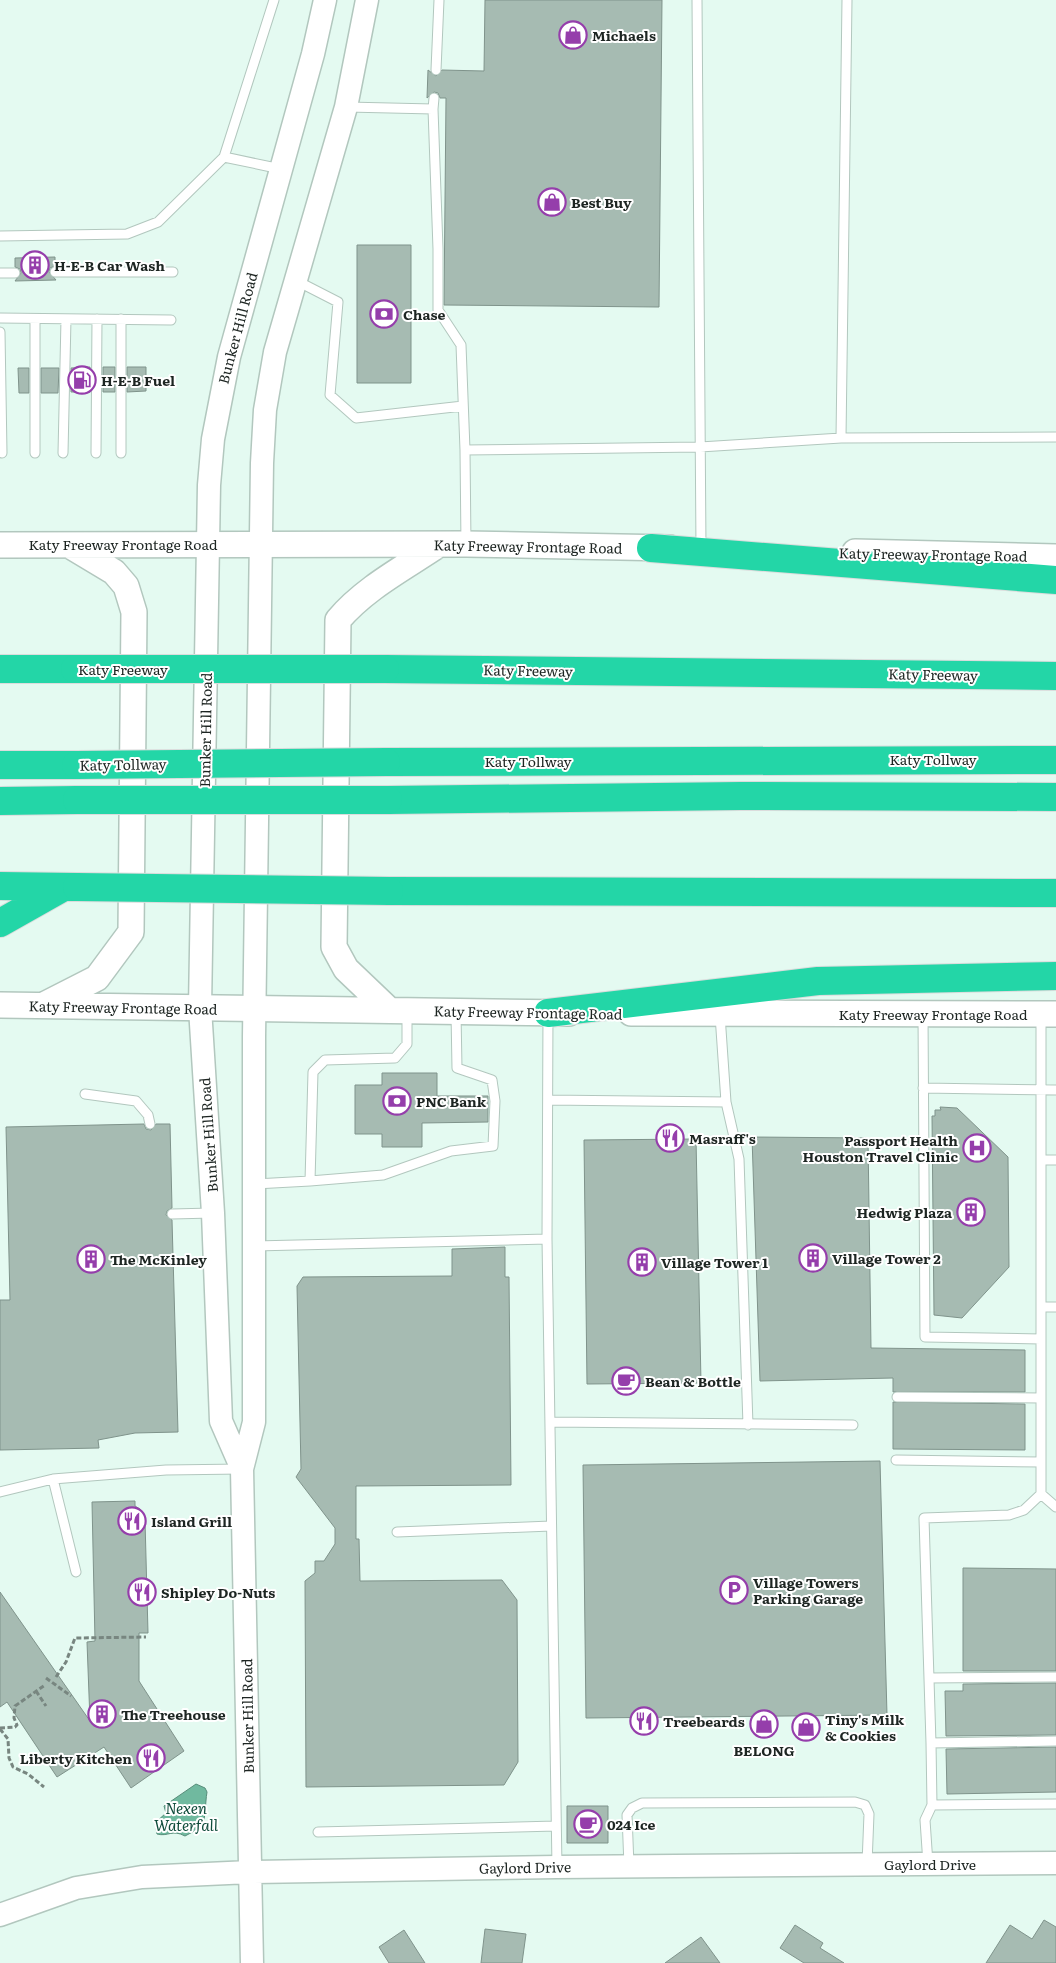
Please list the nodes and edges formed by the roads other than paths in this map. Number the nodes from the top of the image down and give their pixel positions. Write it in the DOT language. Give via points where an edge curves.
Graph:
graph roads {
  1 [pos="274,0"];
  2 [pos="325,0"];
  3 [pos="367,0"];
  4 [pos="439,0"];
  5 [pos="697,0"];
  6 [pos="847,0"];
  7 [pos="436,70"];
  8 [pos="434,98"];
  9 [pos="346,107"];
  10 [pos="433,108"];
  11 [pos="224,157"];
  12 [pos="281,169"];
  13 [pos="0,236"];
  14 [pos="55,272"];
  15 [pos="173,272"];
  16 [pos="0,273"];
  17 [pos="15,273"];
  18 [pos="294,280"];
  19 [pos="0,318"];
  20 [pos="35,319"];
  21 [pos="66,319"];
  22 [pos="97,319"];
  23 [pos="121,319"];
  24 [pos="171,320"];
  25 [pos="0,332"];
  26 [pos="464,406"];
  27 [pos="1056,437"];
  28 [pos="841,438"];
  29 [pos="700,447"];
  30 [pos="465,450"];
  31 [pos="2,454"];
  32 [pos="35,454"];
  33 [pos="63,454"];
  34 [pos="96,454"];
  35 [pos="121,454"];
  36 [pos="69,544"];
  37 [pos="208,544"];
  38 [pos="262,544"];
  39 [pos="466,544"];
  40 [pos="0,545"];
  41 [pos="438,545"];
  42 [pos="651,548"];
  43 [pos="701,549"];
  44 [pos="1056,557"];
  45 [pos="1056,580"];
  46 [pos="0,669"];
  47 [pos="1056,676"];
  48 [pos="1056,760"];
  49 [pos="0,765"];
  50 [pos="1056,796"];
  51 [pos="0,801"];
  52 [pos="0,886"];
  53 [pos="70,887"];
  54 [pos="1056,893"];
  55 [pos="0,923"];
  56 [pos="1056,976"];
  57 [pos="0,1006"];
  58 [pos="42,1006"];
  59 [pos="200,1008"];
  60 [pos="255,1009"];
  61 [pos="398,1011"];
  62 [pos="456,1011"];
  63 [pos="548,1013"];
  64 [pos="720,1013"];
  65 [pos="923,1014"];
  66 [pos="1048,1014"];
  67 [pos="924,1088"];
  68 [pos="1041,1090"];
  69 [pos="1056,1090"];
  70 [pos="85,1094"];
  71 [pos="548,1100"];
  72 [pos="726,1102"];
  73 [pos="150,1124"];
  74 [pos="1041,1160"];
  75 [pos="1056,1160"];
  76 [pos="310,1180"];
  77 [pos="254,1184"];
  78 [pos="213,1213"];
  79 [pos="172,1214"];
  80 [pos="547,1239"];
  81 [pos="254,1246"];
  82 [pos="1041,1307"];
  83 [pos="1056,1307"];
  84 [pos="1041,1339"];
  85 [pos="897,1397"];
  86 [pos="1041,1398"];
  87 [pos="550,1422"];
  88 [pos="748,1425"];
  89 [pos="853,1425"];
  90 [pos="896,1460"];
  91 [pos="1041,1462"];
  92 [pos="242,1469"];
  93 [pos="53,1479"];
  94 [pos="0,1492"];
  95 [pos="1041,1494"];
  96 [pos="1056,1507"];
  97 [pos="551,1526"];
  98 [pos="397,1532"];
  99 [pos="76,1572"];
  100 [pos="1056,1677"];
  101 [pos="929,1678"];
  102 [pos="1056,1740"];
  103 [pos="931,1743"];
  104 [pos="932,1804"];
  105 [pos="1056,1804"];
  106 [pos="556,1826"];
  107 [pos="318,1832"];
  108 [pos="1056,1863"];
  109 [pos="867,1864"];
  110 [pos="928,1864"];
  111 [pos="629,1866"];
  112 [pos="557,1867"];
  113 [pos="250,1872"];
  114 [pos="0,1915"];
  115 [pos="252,1963"];
  1 -- 11 [label="lane"];
  2 -- 12 [label="street, Bunker Hill Road"];
  3 -- 9 [label="street, Bunker Hill Road"];
  4 -- 7 [label="lane"];
  5 -- 29 [label="lane"];
  6 -- 28 [label="lane"];
  8 -- 10 [label="lane"];
  9 -- 10 [label="lane"];
  9 -- 18 [label="street, Bunker Hill Road"];
  10 -- 26 [label="lane" via="438,310 461,345"];
  11 -- 12 [label="lane"];
  11 -- 13 [label="lane" via="158,222 127,234"];
  12 -- 37 [label="street, Bunker Hill Road" via="221,391 211,467"];
  14 -- 15 [label="lane"];
  16 -- 17 [label="lane"];
  18 -- 26 [label="lane" via="338,302 330,395 356,418"];
  18 -- 38 [label="street, Bunker Hill Road" via="275,352 266,410"];
  19 -- 20 [label="lane"];
  20 -- 21 [label="lane"];
  20 -- 32 [label="lane"];
  21 -- 22 [label="lane"];
  21 -- 33 [label="lane"];
  22 -- 23 [label="lane"];
  22 -- 34 [label="lane"];
  23 -- 24 [label="lane"];
  23 -- 35 [label="lane"];
  25 -- 31 [label="lane"];
  26 -- 30 [label="lane"];
  27 -- 28 [label="lane"];
  28 -- 29 [label="lane"];
  29 -- 30 [label="lane"];
  29 -- 43 [label="lane"];
  30 -- 39 [label="lane"];
  36 -- 37 [label="main road, Katy Freeway Frontage Road"];
  36 -- 40 [label="main road, Katy Freeway Frontage Road"];
  36 -- 58 [label="main road" via="114,572 126,586 134,612 132,932 96,978"];
  37 -- 38 [label="main road, Katy Freeway Frontage Road"];
  37 -- 59 [label="street, Bunker Hill Road"];
  38 -- 41 [label="main road, Katy Freeway Frontage Road"];
  38 -- 60 [label="street, Bunker Hill Road"];
  39 -- 41 [label="main road, Katy Freeway Frontage Road"];
  39 -- 42 [label="main road, Katy Freeway Frontage Road"];
  41 -- 61 [label="main road" via="358,599 338,620 334,947 346,969"];
  42 -- 43 [label="main road, Katy Freeway Frontage Road"];
  42 -- 45 [label="highway"];
  43 -- 44 [label="main road, Katy Freeway Frontage Road"];
  46 -- 47 [label="highway, Katy Freeway, bridge" via="385,669"];
  48 -- 49 [label="highway, Katy Tollway, bridge"];
  50 -- 51 [label="highway, bridge"];
  52 -- 53 [label="highway"];
  53 -- 54 [label="highway, bridge"];
  53 -- 55 [label="highway"];
  56 -- 63 [label="highway" via="818,981"];
  57 -- 58 [label="main road, Katy Freeway Frontage Road"];
  58 -- 59 [label="main road, Katy Freeway Frontage Road"];
  59 -- 60 [label="main road, Katy Freeway Frontage Road"];
  59 -- 78 [label="street, Bunker Hill Road"];
  60 -- 61 [label="main road, Katy Freeway Frontage Road"];
  60 -- 77 [label="street, Bunker Hill Road"];
  61 -- 62 [label="main road, Katy Freeway Frontage Road"];
  61 -- 76 [label="lane" via="407,1044 396,1058 325,1060 313,1072"];
  62 -- 63 [label="main road, Katy Freeway Frontage Road"];
  62 -- 76 [label="lane" via="457,1068 492,1080 495,1102 492,1146 451,1150 383,1175"];
  63 -- 64 [label="main road, Katy Freeway Frontage Road"];
  63 -- 71 [label="lane"];
  64 -- 65 [label="main road, Katy Freeway Frontage Road"];
  64 -- 72 [label="lane"];
  65 -- 66 [label="main road, Katy Freeway Frontage Road"];
  65 -- 67 [label="lane"];
  66 -- 68 [label="lane"];
  67 -- 68 [label="lane"];
  67 -- 84 [label="lane" via="926,1338"];
  68 -- 69 [label="lane"];
  68 -- 74 [label="lane"];
  70 -- 73 [label="lane" via="136,1101 148,1115"];
  71 -- 72 [label="lane"];
  71 -- 80 [label="lane"];
  72 -- 88 [label="lane" via="738,1159"];
  74 -- 75 [label="lane"];
  74 -- 82 [label="lane"];
  76 -- 77 [label="lane"];
  77 -- 81 [label="street, Bunker Hill Road"];
  78 -- 79 [label="lane"];
  78 -- 92 [label="street, Bunker Hill Road" via="221,1421"];
  80 -- 81 [label="lane"];
  80 -- 87 [label="lane"];
  81 -- 92 [label="street, Bunker Hill Road" via="254,1422"];
  82 -- 83 [label="lane"];
  82 -- 84 [label="lane"];
  84 -- 86 [label="lane"];
  85 -- 86 [label="lane"];
  86 -- 91 [label="lane"];
  87 -- 88 [label="lane"];
  87 -- 97 [label="lane"];
  88 -- 89 [label="lane"];
  90 -- 91 [label="lane"];
  91 -- 95 [label="lane"];
  92 -- 93 [label="lane" via="166,1470"];
  92 -- 113 [label="street, Bunker Hill Road"];
  93 -- 94 [label="lane"];
  93 -- 99 [label="lane"];
  95 -- 96 [label="lane"];
  95 -- 101 [label="lane" via="1024,1510 1009,1515 924,1518"];
  97 -- 98 [label="lane"];
  97 -- 106 [label="lane"];
  100 -- 101 [label="lane"];
  101 -- 103 [label="lane"];
  102 -- 103 [label="lane"];
  103 -- 104 [label="lane"];
  104 -- 105 [label="lane"];
  104 -- 110 [label="lane" via="926,1820"];
  106 -- 107 [label="lane"];
  106 -- 112 [label="lane"];
  108 -- 110 [label="street, Gaylord Drive"];
  109 -- 110 [label="street, Gaylord Drive"];
  109 -- 111 [label="street, Gaylord Drive"];
  109 -- 111 [label="lane" via="869,1814 865,1805 854,1802 642,1803 627,1815"];
  111 -- 112 [label="street, Gaylord Drive"];
  112 -- 113 [label="street, Gaylord Drive"];
  113 -- 114 [label="street, Gaylord Drive" via="142,1877 76,1888"];
  113 -- 115 [label="street, Bunker Hill Road"];
}
